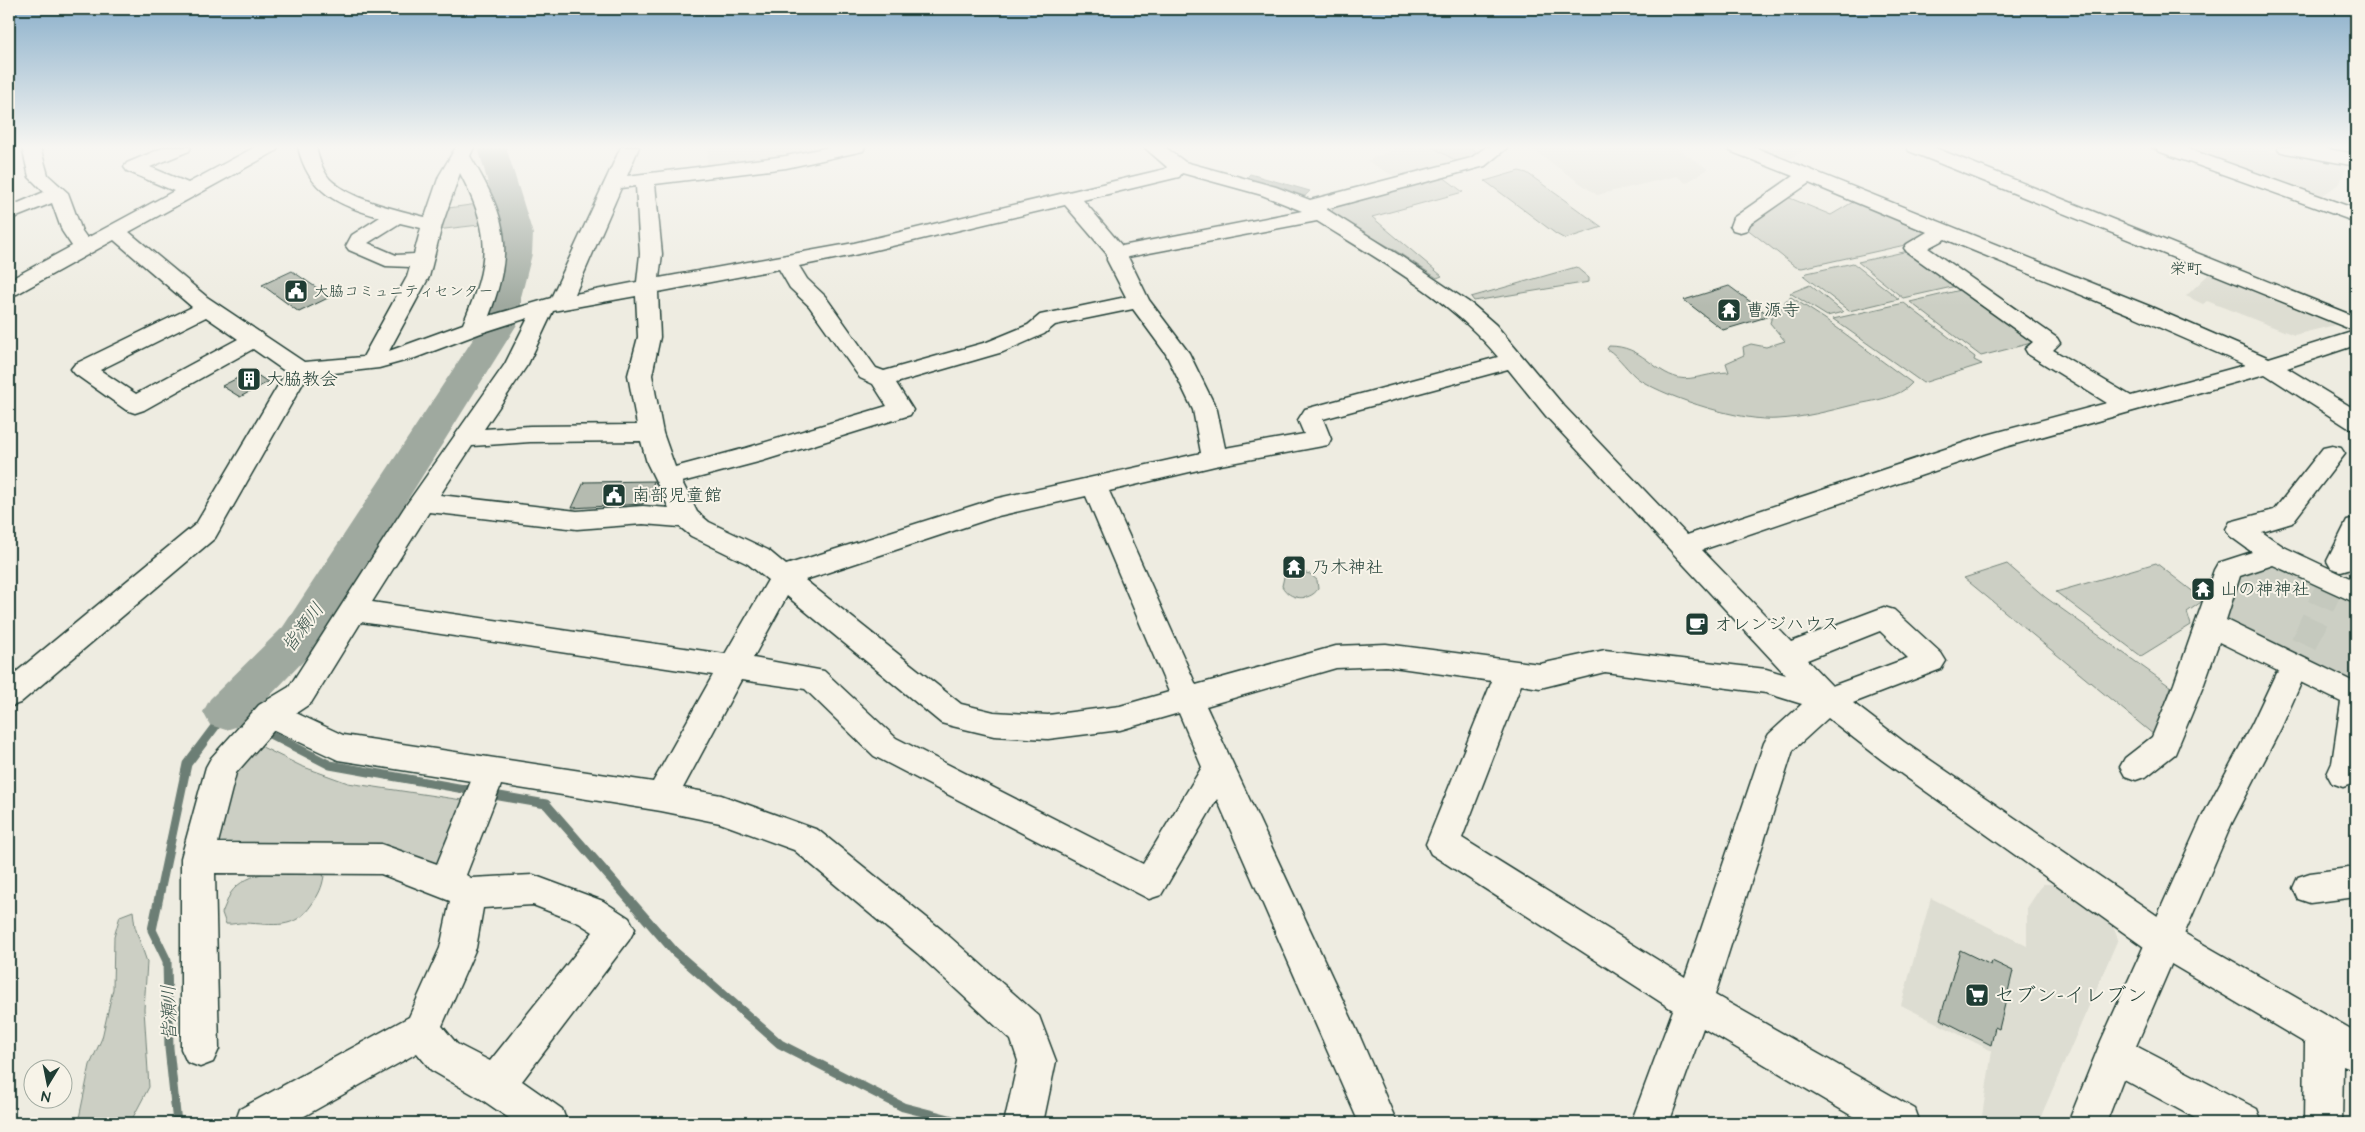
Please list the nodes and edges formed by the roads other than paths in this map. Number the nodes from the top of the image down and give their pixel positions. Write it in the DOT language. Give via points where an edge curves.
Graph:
graph roads {
  1 [pos="42,200"];
  2 [pos="61,200"];
  3 [pos="172,200"];
  4 [pos="354,200"];
  5 [pos="441,200"];
  6 [pos="483,200"];
  7 [pos="605,200"];
  8 [pos="647,200"];
  9 [pos="1057,200"];
  10 [pos="1071,200"];
  11 [pos="1290,200"];
  12 [pos="1349,200"];
  13 [pos="1772,200"];
  14 [pos="1865,200"];
  15 [pos="2047,200"];
  16 [pos="2311,200"];
  17 [pos="1314,210"];
  18 [pos="9,214"];
  19 [pos="398,215"];
  20 [pos="2356,216"];
  21 [pos="432,225"];
  22 [pos="1740,226"];
  23 [pos="116,231"];
  24 [pos="1943,231"];
  25 [pos="84,248"];
  26 [pos="1118,253"];
  27 [pos="423,260"];
  28 [pos="786,262"];
  29 [pos="647,288"];
  30 [pos="9,289"];
  31 [pos="1139,301"];
  32 [pos="552,305"];
  33 [pos="207,308"];
  34 [pos="2356,325"];
  35 [pos="473,328"];
  36 [pos="2356,338"];
  37 [pos="252,340"];
  38 [pos="1514,360"];
  39 [pos="371,363"];
  40 [pos="2268,366"];
  41 [pos="299,370"];
  42 [pos="882,379"];
  43 [pos="2126,404"];
  44 [pos="2356,421"];
  45 [pos="651,433"];
  46 [pos="464,438"];
  47 [pos="2332,454"];
  48 [pos="1216,458"];
  49 [pos="667,478"];
  50 [pos="1094,485"];
  51 [pos="422,502"];
  52 [pos="688,518"];
  53 [pos="2356,528"];
  54 [pos="1683,546"];
  55 [pos="2274,554"];
  56 [pos="2341,561"];
  57 [pos="784,576"];
  58 [pos="2356,592"];
  59 [pos="353,610"];
  60 [pos="2210,625"];
  61 [pos="1786,656"];
  62 [pos="732,668"];
  63 [pos="1511,672"];
  64 [pos="2287,681"];
  65 [pos="9,695"];
  66 [pos="2356,696"];
  67 [pos="1188,700"];
  68 [pos="1827,700"];
  69 [pos="2356,702"];
  70 [pos="270,714"];
  71 [pos="1219,767"];
  72 [pos="2136,767"];
  73 [pos="2343,774"];
  74 [pos="486,784"];
  75 [pos="661,797"];
  76 [pos="198,858"];
  77 [pos="458,887"];
  78 [pos="2163,940"];
  79 [pos="1694,1002"];
  80 [pos="422,1030"];
  81 [pos="2324,1034"];
  82 [pos="200,1049"];
  83 [pos="2356,1052"];
  84 [pos="2114,1054"];
  85 [pos="495,1085"];
  86 [pos="1025,1121"];
  87 [pos="254,1123"];
  88 [pos="548,1123"];
  89 [pos="1378,1123"];
  90 [pos="1650,1123"];
  91 [pos="1901,1123"];
  92 [pos="2087,1123"];
  93 [pos="2243,1123"];
  94 [pos="2323,1123"];
  1 -- 18 [label="street"];
  2 -- 25 [label="street" via="72,231"];
  3 -- 23 [label="street"];
  4 -- 19 [label="street"];
  5 -- 21 [label="street"];
  6 -- 35 [label="street" via="494,232 495,256"];
  7 -- 32 [label="street"];
  8 -- 29 [label="street" via="651,254"];
  9 -- 28 [label="street"];
  10 -- 26 [label="street"];
  11 -- 17 [label="street"];
  12 -- 17 [label="street"];
  13 -- 22 [label="street" via="1740,222"];
  14 -- 24 [label="street"];
  15 -- 34 [label="street"];
  16 -- 20 [label="street"];
  17 -- 26 [label="street"];
  17 -- 38 [label="street" via="1465,310"];
  19 -- 21 [label="street"];
  19 -- 27 [label="street" via="359,239 356,246 393,262"];
  21 -- 27 [label="street"];
  23 -- 25 [label="street"];
  23 -- 33 [label="street"];
  24 -- 40 [label="street"];
  24 -- 43 [label="street" via="1914,248 2049,343 2036,349"];
  25 -- 30 [label="street"];
  26 -- 31 [label="street" via="1118,260"];
  27 -- 39 [label="street" via="418,277"];
  28 -- 29 [label="street"];
  28 -- 42 [label="street" via="798,283 817,301 868,373"];
  29 -- 32 [label="street"];
  29 -- 45 [label="street" via="649,337 640,375"];
  31 -- 42 [label="street" via="1048,320 1041,328 997,346"];
  31 -- 48 [label="street" via="1177,352 1205,410"];
  32 -- 35 [label="street"];
  32 -- 46 [label="street"];
  33 -- 37 [label="street"];
  33 -- 37 [label="street" via="83,369 135,405"];
  35 -- 39 [label="street"];
  36 -- 40 [label="street"];
  37 -- 41 [label="street"];
  38 -- 48 [label="street" via="1314,414 1310,420 1319,439"];
  38 -- 54 [label="street" via="1555,411"];
  39 -- 41 [label="street"];
  40 -- 43 [label="street"];
  40 -- 44 [label="street"];
  41 -- 65 [label="street" via="206,531"];
  42 -- 49 [label="street" via="901,410 753,456"];
  43 -- 54 [label="street" via="1996,441"];
  45 -- 46 [label="street"];
  45 -- 49 [label="street"];
  46 -- 51 [label="street"];
  47 -- 55 [label="street" via="2283,517 2239,529"];
  48 -- 50 [label="street"];
  49 -- 52 [label="street"];
  50 -- 57 [label="street" via="994,508"];
  50 -- 67 [label="street"];
  51 -- 52 [label="street" via="577,520 642,515"];
  51 -- 59 [label="street"];
  52 -- 57 [label="street" via="700,529 758,557"];
  53 -- 56 [label="street"];
  54 -- 61 [label="street"];
  55 -- 58 [label="street"];
  55 -- 60 [label="street" via="2228,570"];
  57 -- 62 [label="street"];
  57 -- 67 [label="street" via="952,714 994,724 1048,727 1120,718"];
  59 -- 62 [label="street"];
  59 -- 70 [label="street" via="300,696"];
  60 -- 66 [label="street"];
  60 -- 72 [label="street" via="2164,745"];
  61 -- 68 [label="street"];
  61 -- 68 [label="street" via="1884,618 1931,661"];
  62 -- 71 [label="street" via="813,679 885,747 1149,884"];
  62 -- 75 [label="street"];
  63 -- 67 [label="street" via="1386,655 1336,658"];
  63 -- 68 [label="street" via="1540,676 1605,661 1766,681"];
  63 -- 79 [label="street" via="1443,844"];
  64 -- 78 [label="street" via="2218,819"];
  67 -- 71 [label="street"];
  68 -- 78 [label="street" via="1893,751"];
  68 -- 79 [label="street" via="1780,743"];
  69 -- 73 [label="street" via="2348,763"];
  70 -- 74 [label="street" via="338,746"];
  70 -- 76 [label="street" via="222,767"];
  71 -- 89 [label="street"];
  74 -- 75 [label="street"];
  74 -- 77 [label="street"];
  75 -- 86 [label="street" via="721,810 806,840 930,942 1026,1029 1037,1061"];
  76 -- 77 [label="street" via="381,859"];
  76 -- 82 [label="street"];
  77 -- 80 [label="street" via="458,948"];
  77 -- 85 [label="street" via="533,890 591,912 616,929"];
  78 -- 81 [label="street"];
  78 -- 84 [label="street"];
  79 -- 90 [label="street"];
  79 -- 91 [label="street"];
  80 -- 85 [label="street" via="444,1057"];
  80 -- 87 [label="street"];
  81 -- 83 [label="street"];
  81 -- 94 [label="street"];
  84 -- 92 [label="street"];
  84 -- 93 [label="street"];
  85 -- 88 [label="street"];
}
